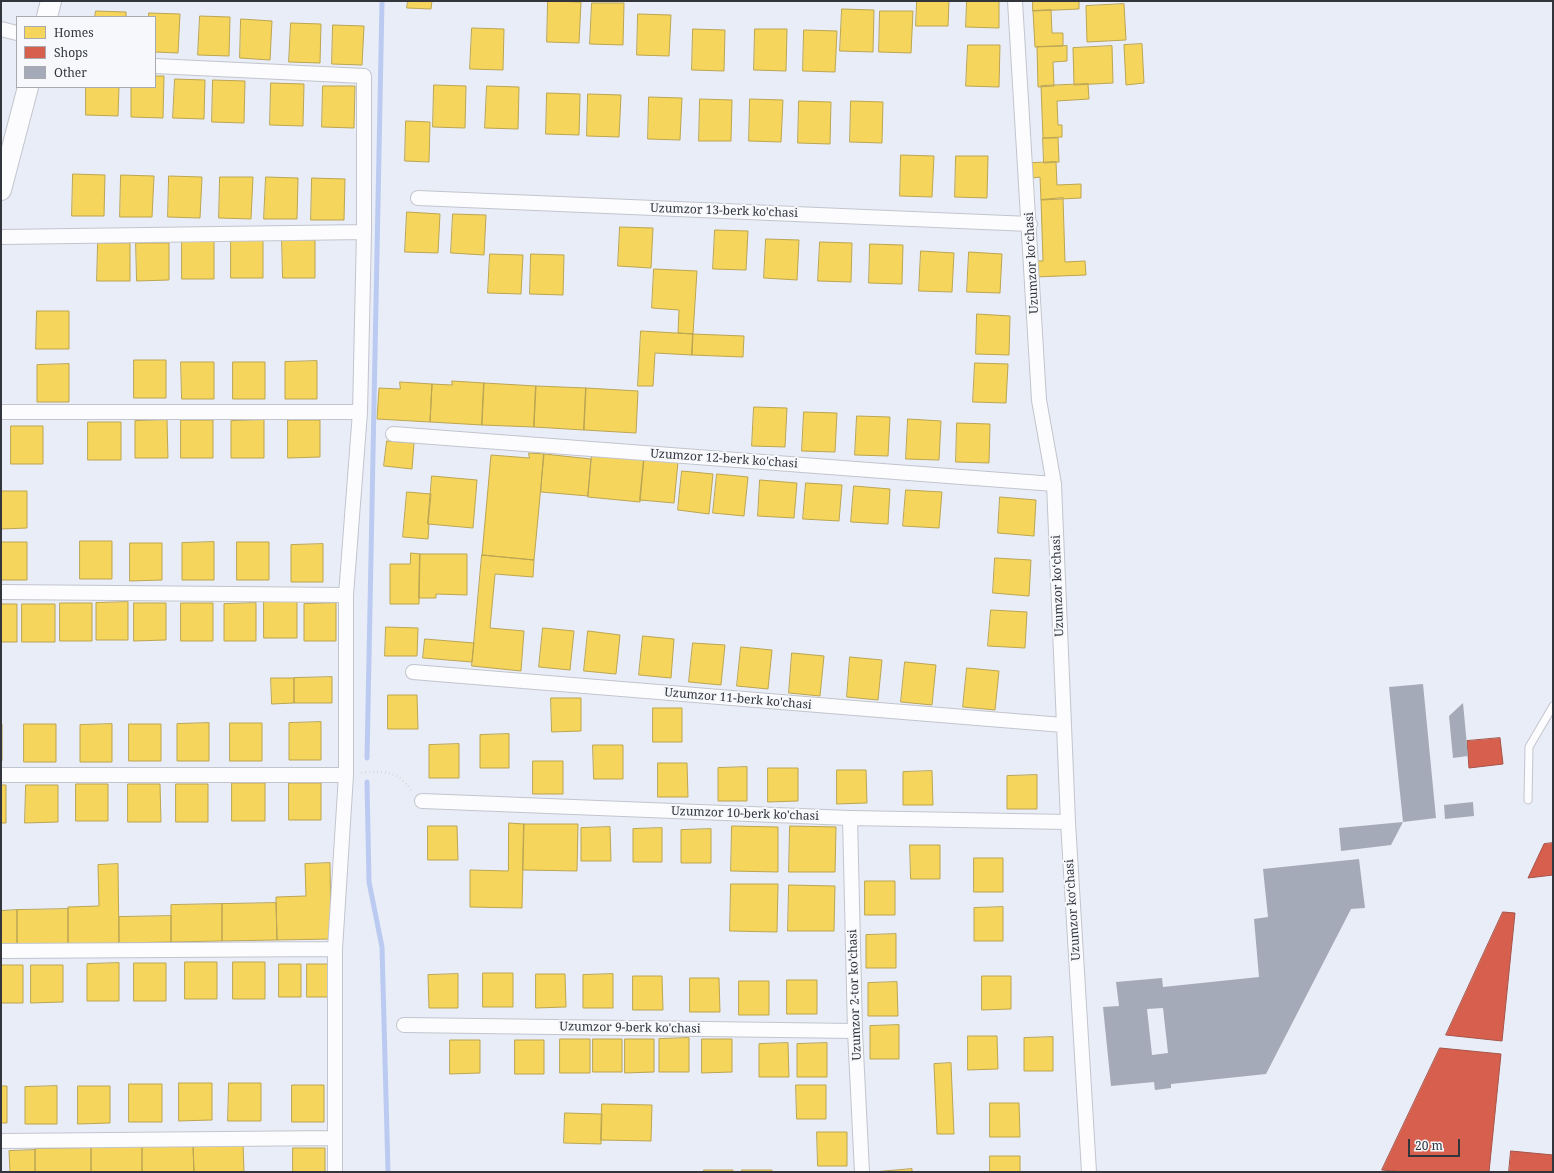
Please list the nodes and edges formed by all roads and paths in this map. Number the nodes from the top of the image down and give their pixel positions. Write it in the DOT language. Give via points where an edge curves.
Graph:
graph roads {
  1 [pos="51,1"];
  2 [pos="1015,1"];
  3 [pos="47,16"];
  4 [pos="1,29"];
  5 [pos="16,33"];
  6 [pos="156,66"];
  7 [pos="28,88"];
  8 [pos="1,190"];
  9 [pos="418,198"];
  10 [pos="1030,224"];
  11 [pos="364,232"];
  12 [pos="1,237"];
  13 [pos="1,412"];
  14 [pos="360,412"];
  15 [pos="393,434"];
  16 [pos="1054,484"];
  17 [pos="1,592"];
  18 [pos="346,595"];
  19 [pos="413,672"];
  20 [pos="1553,706"];
  21 [pos="1063,725"];
  22 [pos="367,772"];
  23 [pos="1,775"];
  24 [pos="346,775"];
  25 [pos="1528,800"];
  26 [pos="422,801"];
  27 [pos="850,818"];
  28 [pos="1068,822"];
  29 [pos="335,949"];
  30 [pos="1,951"];
  31 [pos="404,1025"];
  32 [pos="855,1030"];
  33 [pos="335,1138"];
  34 [pos="1,1141"];
  35 [pos="335,1172"];
  36 [pos="862,1172"];
  37 [pos="1089,1172"];
  1 -- 3 [label="street"];
  2 -- 10 [label="street, Uzumzor koʻchasi"];
  4 -- 5 [label="street"];
  6 -- 11 [label="street" via="364,76"];
  7 -- 8 [label="street"];
  9 -- 10 [label="street, Uzumzor 13-berk ko'chasi"];
  10 -- 16 [label="street, Uzumzor koʻchasi" via="1039,400"];
  11 -- 12 [label="street"];
  11 -- 14 [label="street"];
  13 -- 14 [label="street"];
  14 -- 18 [label="street"];
  15 -- 16 [label="street, Uzumzor 12-berk ko'chasi"];
  16 -- 21 [label="street, Uzumzor koʻchasi"];
  17 -- 18 [label="street"];
  18 -- 24 [label="street"];
  19 -- 21 [label="street, Uzumzor 11-berk ko'chasi"];
  20 -- 25 [label="lane" via="1529,747"];
  21 -- 28 [label="street, Uzumzor koʻchasi"];
  22 -- 26 [label="path" via="390,772 404,781 416,798"];
  23 -- 24 [label="street"];
  24 -- 29 [label="street"];
  26 -- 27 [label="street, Uzumzor 10-berk ko'chasi"];
  27 -- 28 [label="street, Uzumzor 10-berk ko'chasi"];
  27 -- 32 [label="street, Uzumzor 2-tor ko'chasi"];
  28 -- 37 [label="street, Uzumzor koʻchasi"];
  29 -- 30 [label="street"];
  29 -- 33 [label="street"];
  31 -- 32 [label="street, Uzumzor 9-berk ko'chasi"];
  32 -- 36 [label="street, Uzumzor 2-tor ko'chasi"];
  33 -- 34 [label="street"];
  33 -- 35 [label="street"];
}
